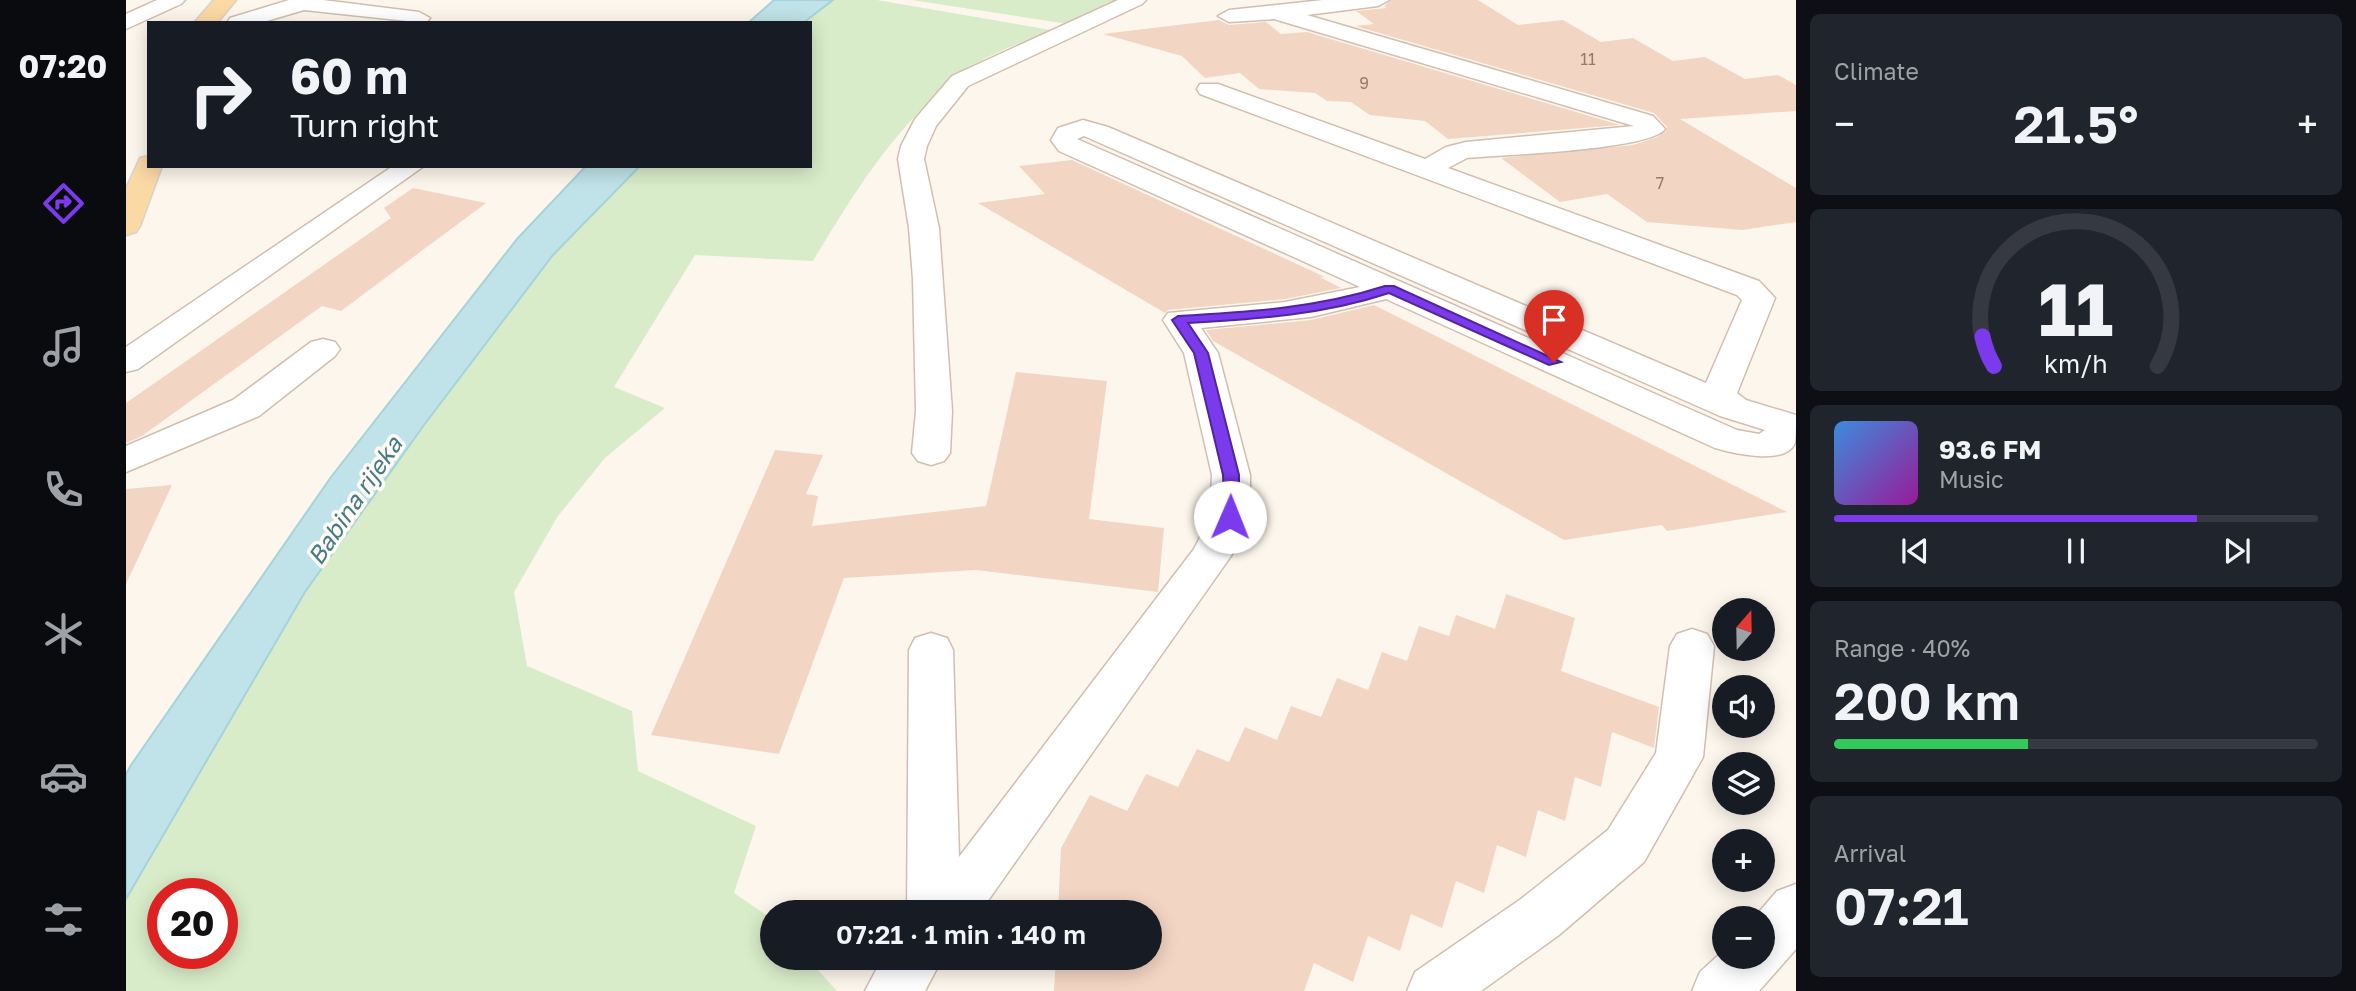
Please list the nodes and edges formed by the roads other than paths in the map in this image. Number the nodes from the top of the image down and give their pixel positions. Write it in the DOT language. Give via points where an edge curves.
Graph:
graph roads {
  1 [pos="174,0"];
  2 [pos="225,0"];
  3 [pos="1135,0"];
  4 [pos="1378,0"];
  5 [pos="1275,12"];
  6 [pos="1229,16"];
  7 [pos="419,18"];
  8 [pos="207,21"];
  9 [pos="244,21"];
  10 [pos="126,22"];
  11 [pos="1209,89"];
  12 [pos="148,168"];
  13 [pos="408,168"];
  14 [pos="1429,168"];
  15 [pos="126,226"];
  16 [pos="1389,288"];
  17 [pos="323,349"];
  18 [pos="126,362"];
  19 [pos="1732,408"];
  20 [pos="1791,426"];
  21 [pos="931,453"];
  22 [pos="126,460"];
  23 [pos="1692,646"];
  24 [pos="931,650"];
  25 [pos="934,900"];
  26 [pos="958,900"];
  27 [pos="1796,908"];
  28 [pos="1775,933"];
  29 [pos="1743,969"];
  30 [pos="907,970"];
  31 [pos="893,991"];
  32 [pos="1435,991"];
  33 [pos="1720,991"];
  1 -- 10 [label="street"];
  2 -- 8 [label="main road"];
  3 -- 21 [label="street" via="960,82 924,124 914,146 911,159 928,279 934,411"];
  4 -- 5 [label="street"];
  5 -- 6 [label="street"];
  5 -- 14 [label="street" via="1585,102 1644,121 1651,129 1623,137 1466,150"];
  7 -- 9 [label="street" via="304,4"];
  11 -- 14 [label="street"];
  12 -- 15 [label="main road"];
  13 -- 18 [label="street"];
  14 -- 19 [label="street" via="1748,288 1759,298 1718,396"];
  16 -- 19 [label="street" via="1068,145 1064,140 1067,133 1099,132"];
  16 -- 20 [label="street" via="1728,440 1760,446 1779,440"];
  16 -- 26 [label="street" via="1350,302 1276,314 1178,320 1201,353 1231,475 1230,517 1211,556"];
  17 -- 22 [label="street" via="246,408"];
  19 -- 20 [label="street"];
  23 -- 32 [label="street" via="1679,757 1626,846 1540,917"];
  24 -- 25 [label="street"];
  27 -- 28 [label="street"];
  29 -- 33 [label="street"];
  30 -- 31 [label="street"];
}
